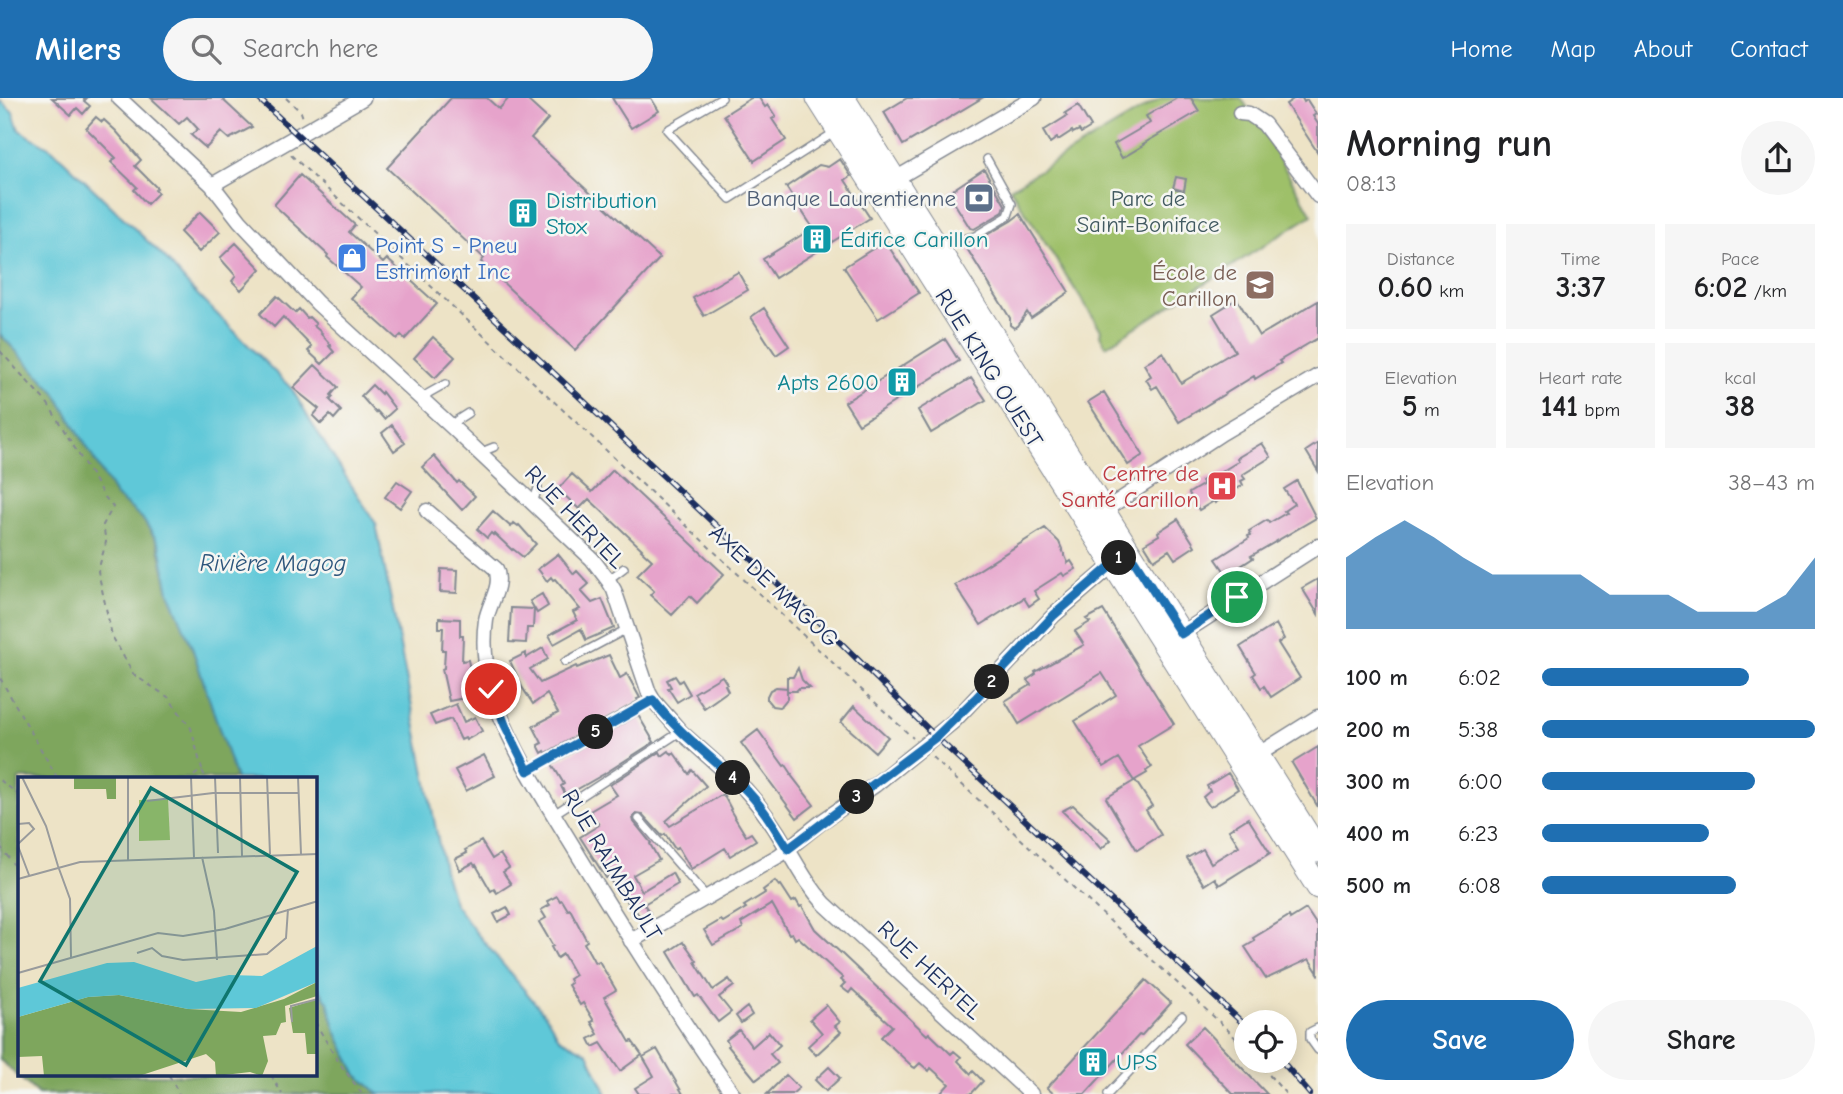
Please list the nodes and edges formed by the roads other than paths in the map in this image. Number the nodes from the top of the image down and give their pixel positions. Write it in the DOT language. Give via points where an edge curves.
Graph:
graph roads {
  1 [pos="119,98"];
  2 [pos="363,98"];
  3 [pos="722,98"];
  4 [pos="818,98"];
  5 [pos="843,98"];
  6 [pos="1034,98"];
  7 [pos="1240,113"];
  8 [pos="838,130"];
  9 [pos="986,159"];
  10 [pos="212,185"];
  11 [pos="885,185"];
  12 [pos="1318,196"];
  13 [pos="962,239"];
  14 [pos="973,324"];
  15 [pos="1318,376"];
  16 [pos="444,384"];
  17 [pos="422,400"];
  18 [pos="468,413"];
  19 [pos="451,426"];
  20 [pos="494,447"];
  21 [pos="479,453"];
  22 [pos="538,488"];
  23 [pos="533,503"];
  24 [pos="427,511"];
  25 [pos="1095,516"];
  26 [pos="1318,545"];
  27 [pos="1121,557"];
  28 [pos="624,568"];
  29 [pos="608,580"];
  30 [pos="627,629"];
  31 [pos="1181,634"];
  32 [pos="565,662"];
  33 [pos="653,700"];
  34 [pos="1318,717"];
  35 [pos="681,732"];
  36 [pos="1249,760"];
  37 [pos="528,771"];
  38 [pos="554,814"];
  39 [pos="639,819"];
  40 [pos="1317,846"];
  41 [pos="788,849"];
  42 [pos="1318,887"];
  43 [pos="707,898"];
  44 [pos="631,941"];
  45 [pos="1182,1016"];
  46 [pos="1318,1028"];
  47 [pos="1318,1050"];
  48 [pos="733,1094"];
  49 [pos="1031,1094"];
  50 [pos="1108,1094"];
  1 -- 10 [label="street, RUE HERTEL"];
  2 -- 10 [label="street"];
  3 -- 8 [label="lane" via="667,130 730,199"];
  4 -- 8 [label="main road, RUE KING OUEST"];
  5 -- 11 [label="main road, RUE KING OUEST"];
  6 -- 11 [label="street"];
  7 -- 12 [label="street" via="1264,124"];
  8 -- 11 [label="main road, RUE KING OUEST"];
  9 -- 13 [label="lane" via="1012,204 1008,216"];
  10 -- 17 [label="street, RUE HERTEL" via="240,222 317,303"];
  11 -- 14 [label="main road, RUE KING OUEST"];
  14 -- 25 [label="main road, RUE KING OUEST"];
  14 -- 25 [label="main road, RUE KING OUEST" via="1063,498"];
  15 -- 25 [label="street" via="1222,433 1169,475"];
  16 -- 17 [label="lane"];
  17 -- 19 [label="street, RUE HERTEL"];
  18 -- 19 [label="lane"];
  19 -- 21 [label="street, RUE HERTEL"];
  20 -- 21 [label="lane"];
  21 -- 23 [label="street, RUE HERTEL"];
  22 -- 23 [label="lane"];
  23 -- 29 [label="street, RUE HERTEL"];
  24 -- 37 [label="street, RUE RAIMBAULT" via="496,569 498,582 488,611 485,652 496,705"];
  25 -- 27 [label="main road, RUE KING OUEST"];
  26 -- 31 [label="street"];
  27 -- 31 [label="main road, RUE KING OUEST"];
  27 -- 36 [label="main road, RUE KING OUEST"];
  27 -- 41 [label="street" via="1054,615 954,721"];
  28 -- 29 [label="lane"];
  29 -- 30 [label="street, RUE HERTEL"];
  30 -- 32 [label="lane"];
  30 -- 33 [label="street, RUE HERTEL"];
  31 -- 36 [label="main road, RUE KING OUEST"];
  33 -- 35 [label="street, RUE HERTEL"];
  33 -- 37 [label="lane"];
  34 -- 36 [label="street"];
  35 -- 38 [label="lane"];
  35 -- 41 [label="street, RUE HERTEL" via="745,789"];
  36 -- 40 [label="main road, RUE KING OUEST"];
  36 -- 42 [label="main road, RUE KING OUEST"];
  37 -- 38 [label="street, RUE RAIMBAULT"];
  38 -- 44 [label="street, RUE RAIMBAULT"];
  39 -- 43 [label="lane"];
  41 -- 43 [label="street"];
  41 -- 49 [label="street, RUE HERTEL" via="825,904"];
  43 -- 44 [label="street"];
  44 -- 48 [label="street, RUE RAIMBAULT"];
  45 -- 50 [label="lane"];
  46 -- 47 [label="lane" via="1310,1032"];
}
